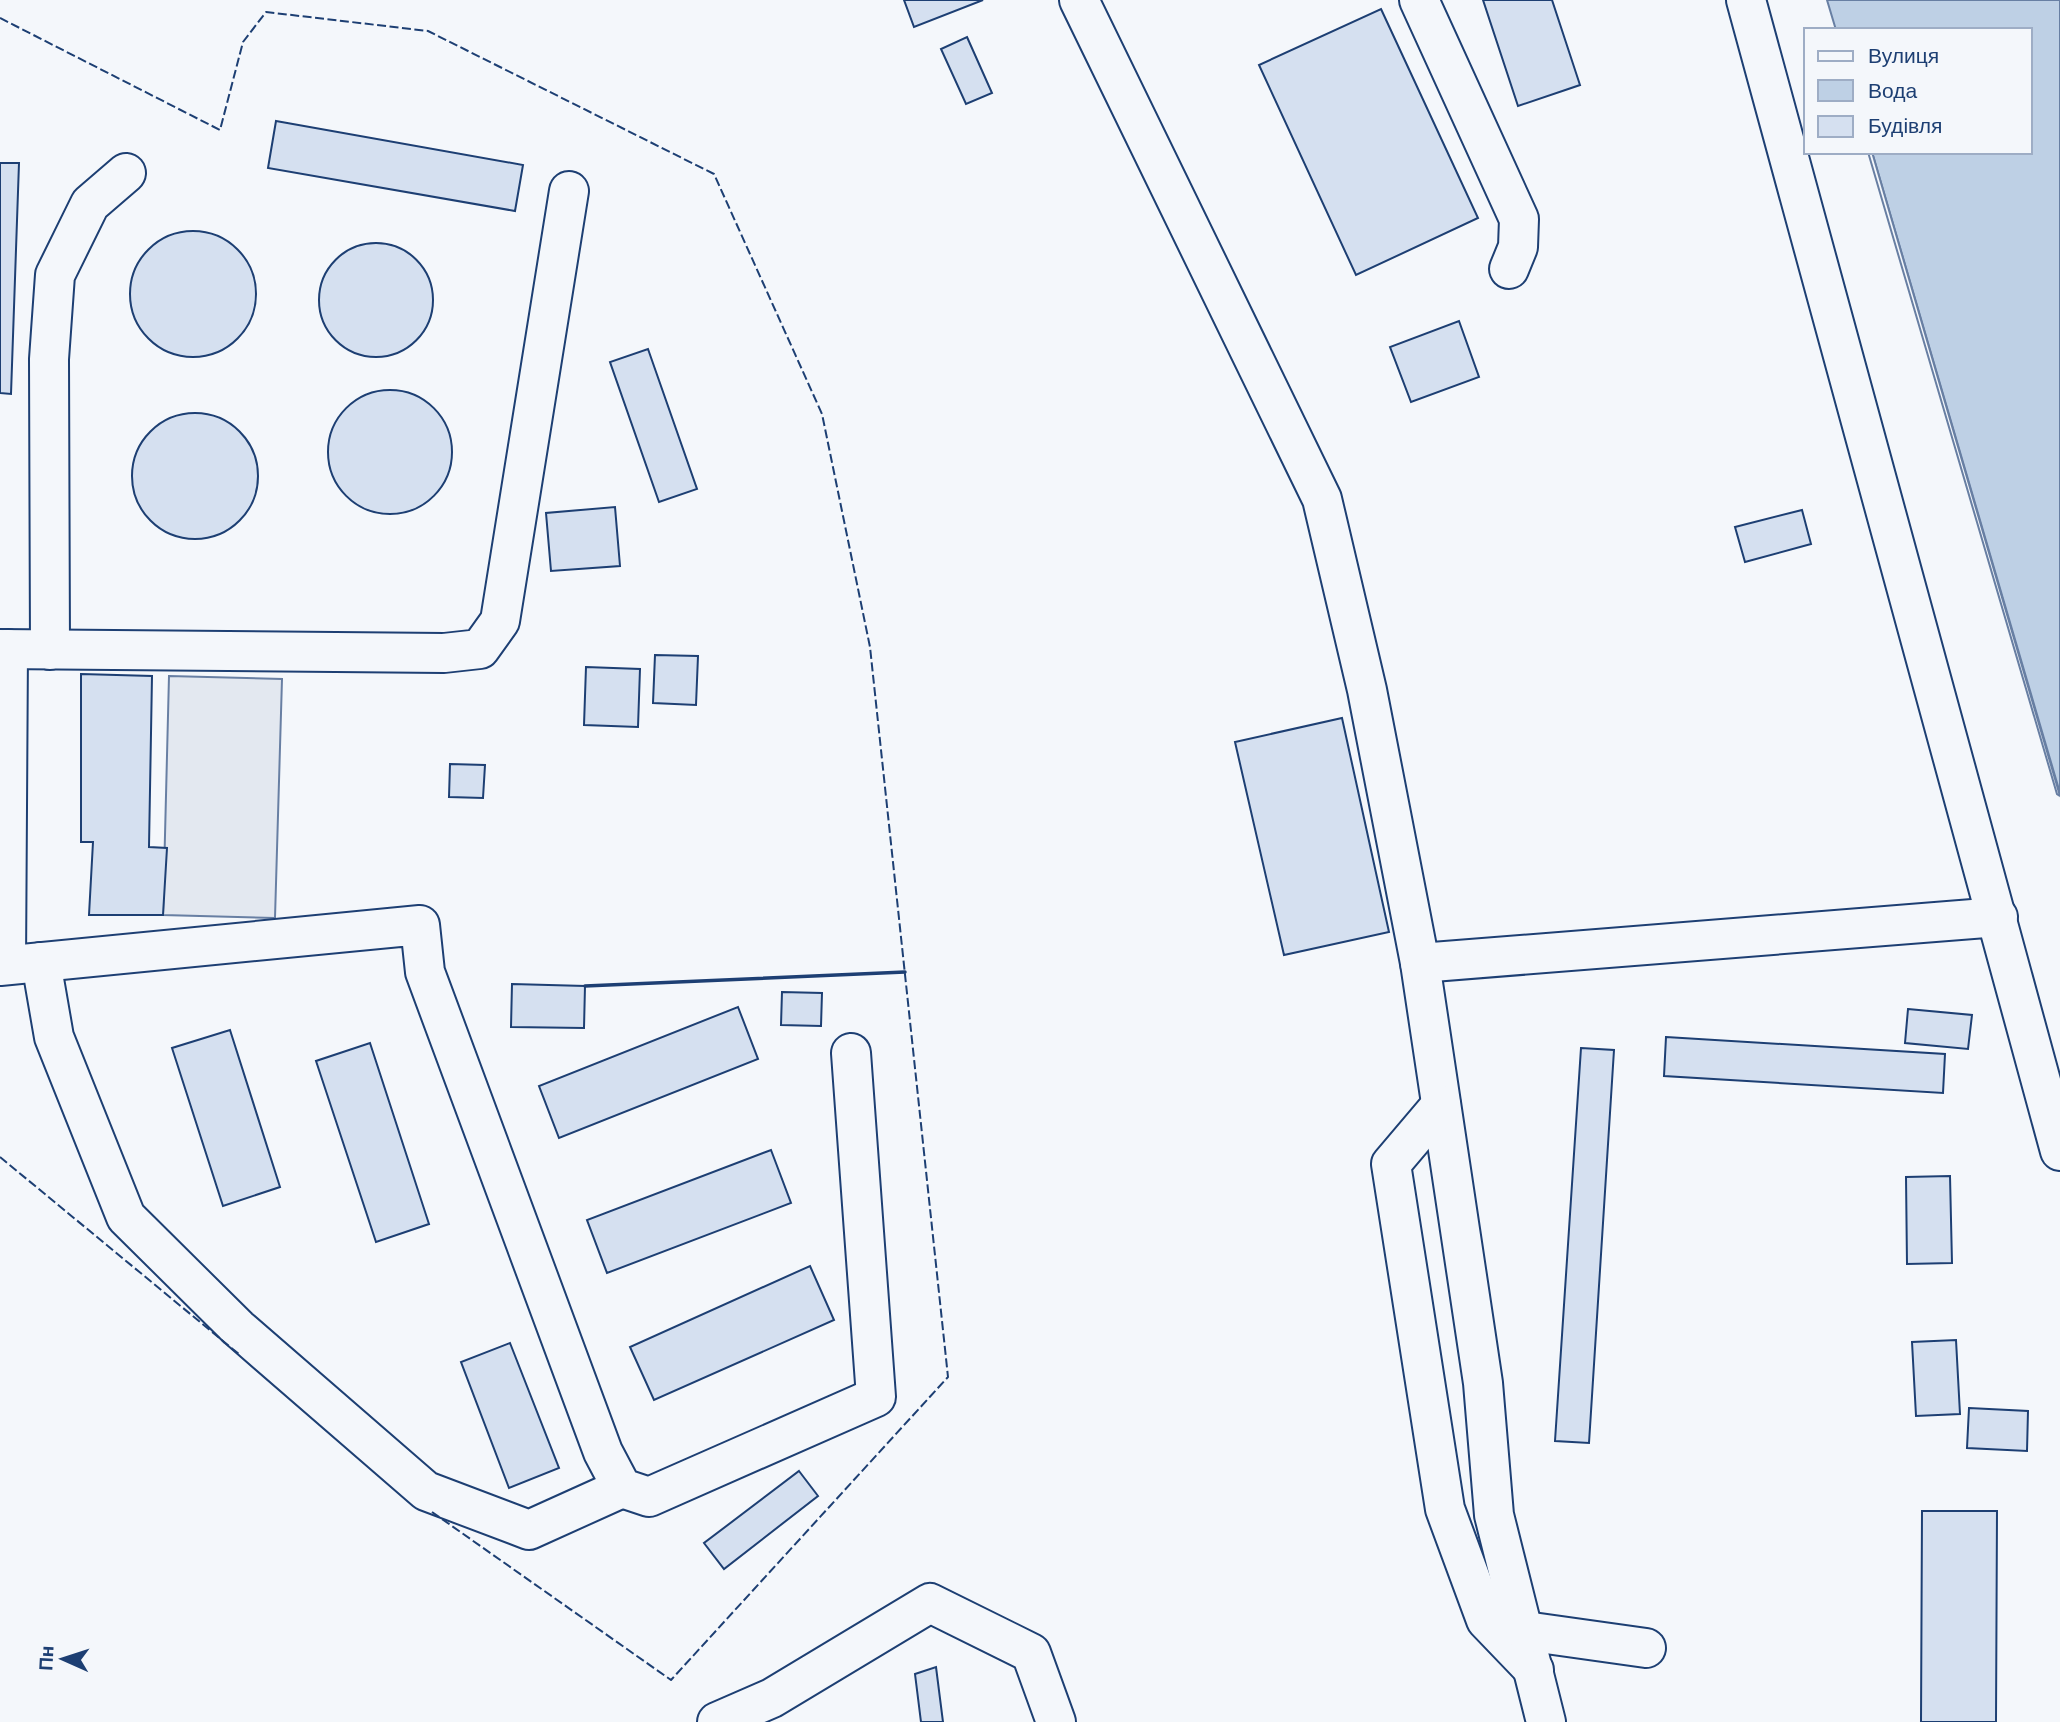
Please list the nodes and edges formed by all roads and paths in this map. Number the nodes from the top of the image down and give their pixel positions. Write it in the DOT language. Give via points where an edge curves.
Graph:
graph roads {
  1 [pos="1079,0"];
  2 [pos="1419,0"];
  3 [pos="1746,0"];
  4 [pos="126,173"];
  5 [pos="569,191"];
  6 [pos="1509,269"];
  7 [pos="4,649"];
  8 [pos="50,650"];
  9 [pos="1998,917"];
  10 [pos="1420,963"];
  11 [pos="16,964"];
  12 [pos="851,1053"];
  13 [pos="1441,1105"];
  14 [pos="2060,1152"];
  15 [pos="622,1488"];
  16 [pos="1525,1631"];
  17 [pos="1646,1648"];
  18 [pos="1535,1671"];
  19 [pos="717,1722"];
  20 [pos="1056,1722"];
  21 [pos="1546,1722"];
  1 -- 10 [label="street" via="1322,499 1367,690"];
  2 -- 6 [label="street" via="1519,219 1518,247"];
  3 -- 9 [label="street"];
  4 -- 8 [label="street" via="90,204 55,275 49,359"];
  5 -- 8 [label="street" via="500,621 480,649 444,653"];
  7 -- 8 [label="street"];
  7 -- 11 [label="street"];
  9 -- 10 [label="street"];
  9 -- 14 [label="street"];
  10 -- 13 [label="street"];
  11 -- 15 [label="street" via="54,1037 126,1217 238,1328 426,1491 529,1530"];
  11 -- 15 [label="street" via="420,925 425,972 603,1452"];
  12 -- 15 [label="street" via="876,1396 649,1497"];
  13 -- 16 [label="street" via="1483,1383 1494,1516"];
  13 -- 18 [label="street" via="1391,1164 1445,1509 1486,1620"];
  16 -- 17 [label="street"];
  16 -- 18 [label="street"];
  18 -- 21 [label="street"];
  19 -- 20 [label="street" via="772,1698 930,1603 1031,1653"];
}
